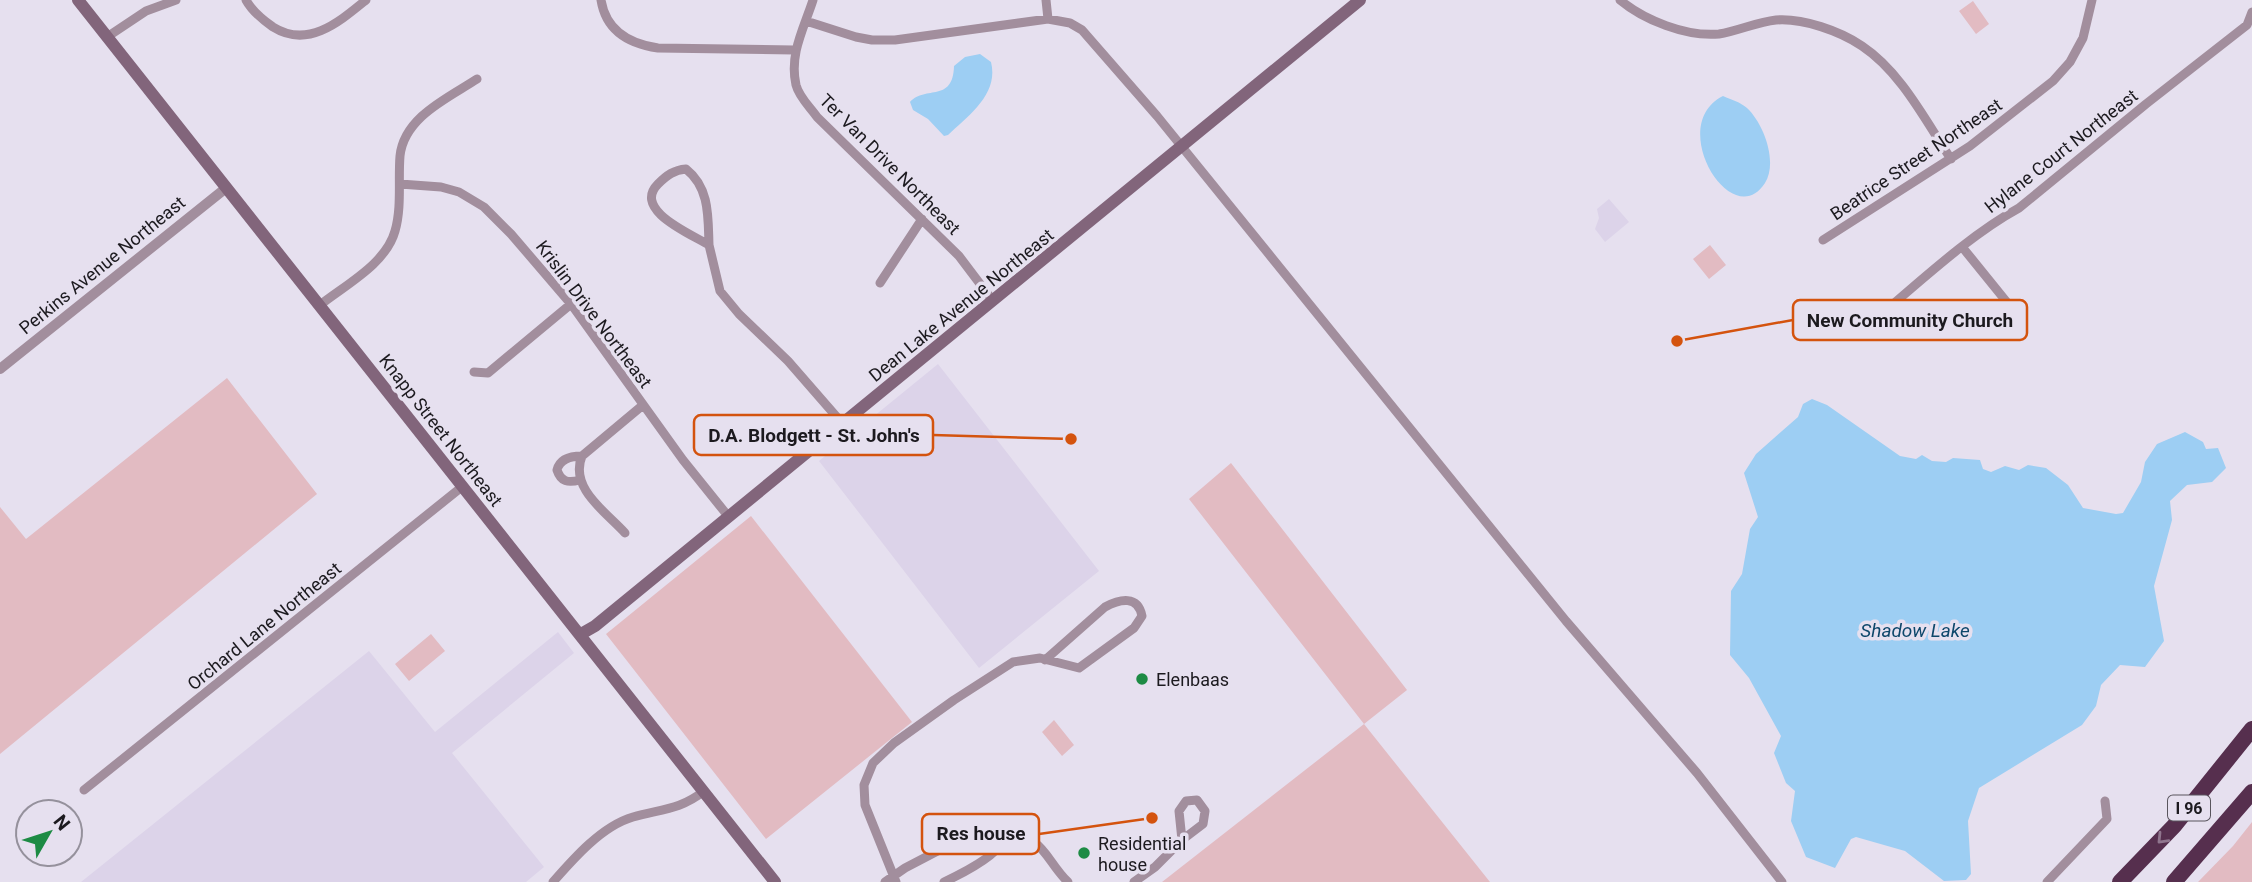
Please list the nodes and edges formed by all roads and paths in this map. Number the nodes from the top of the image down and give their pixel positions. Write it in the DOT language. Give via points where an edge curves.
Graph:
graph roads {
  1 [pos="78,0"];
  2 [pos="176,0"];
  3 [pos="246,0"];
  4 [pos="366,0"];
  5 [pos="601,0"];
  6 [pos="813,0"];
  7 [pos="1046,0"];
  8 [pos="1360,0"];
  9 [pos="1620,0"];
  10 [pos="2092,0"];
  11 [pos="2252,12"];
  12 [pos="1048,19"];
  13 [pos="806,21"];
  14 [pos="107,37"];
  15 [pos="794,50"];
  16 [pos="477,79"];
  17 [pos="1182,148"];
  18 [pos="1951,159"];
  19 [pos="400,184"];
  20 [pos="226,188"];
  21 [pos="922,219"];
  22 [pos="1823,240"];
  23 [pos="709,245"];
  24 [pos="1963,248"];
  25 [pos="880,283"];
  26 [pos="993,301"];
  27 [pos="571,304"];
  28 [pos="320,305"];
  29 [pos="1885,311"];
  30 [pos="2014,311"];
  31 [pos="0,369"];
  32 [pos="474,372"];
  33 [pos="643,405"];
  34 [pos="842,423"];
  35 [pos="582,456"];
  36 [pos="580,481"];
  37 [pos="463,486"];
  38 [pos="728,516"];
  39 [pos="625,533"];
  40 [pos="581,634"];
  41 [pos="1045,660"];
  42 [pos="2252,730"];
  43 [pos="84,790"];
  44 [pos="704,791"];
  45 [pos="2252,792"];
  46 [pos="2105,801"];
  47 [pos="1005,836"];
  48 [pos="1182,840"];
  49 [pos="892,880"];
  50 [pos="553,882"];
  51 [pos="775,882"];
  52 [pos="944,882"];
  53 [pos="1068,882"];
  54 [pos="1134,882"];
  55 [pos="1782,882"];
  56 [pos="2047,882"];
  57 [pos="2120,882"];
  58 [pos="2174,882"];
  1 -- 14 [label="main road, Knapp Street Northeast"];
  2 -- 14 [label="street" via="146,11"];
  3 -- 4 [label="street" via="264,21 295,36 327,29"];
  5 -- 15 [label="street" via="613,27 640,45"];
  6 -- 13 [label="street, Ter Van Drive Northeast"];
  7 -- 12 [label="street"];
  8 -- 17 [label="main road, Dean Lake Avenue Northeast"];
  9 -- 18 [label="street" via="1661,25 1691,31 1717,34 1777,20 1835,32 1862,46 1889,69"];
  10 -- 18 [label="street, Beatrice Street Northeast" via="2083,38 2070,62 2034,96"];
  11 -- 24 [label="street, Hylane Court Northeast" via="2247,25 2020,208"];
  12 -- 13 [label="street" via="895,40 872,40"];
  12 -- 17 [label="street" via="1082,30"];
  13 -- 15 [label="street, Ter Van Drive Northeast"];
  14 -- 20 [label="main road, Knapp Street Northeast"];
  15 -- 21 [label="street, Ter Van Drive Northeast" via="796,85 817,117"];
  16 -- 19 [label="street" via="409,129 401,153"];
  17 -- 26 [label="main road, Dean Lake Avenue Northeast"];
  17 -- 55 [label="street"];
  18 -- 22 [label="street, Beatrice Street Northeast"];
  19 -- 27 [label="street, Krislin Drive Northeast" via="441,187 471,198 511,234"];
  19 -- 28 [label="street" via="395,232 380,258"];
  20 -- 28 [label="main road, Knapp Street Northeast"];
  20 -- 31 [label="street, Perkins Avenue Northeast"];
  21 -- 25 [label="street"];
  21 -- 26 [label="street, Ter Van Drive Northeast" via="959,256"];
  23 -- 23 [label="street" via="655,210 651,192 674,170 686,169 705,193"];
  23 -- 34 [label="street" via="720,291"];
  24 -- 29 [label="street, Hylane Court Northeast"];
  24 -- 30 [label="street"];
  26 -- 34 [label="main road, Dean Lake Avenue Northeast"];
  27 -- 32 [label="street" via="488,373"];
  27 -- 33 [label="street, Krislin Drive Northeast"];
  28 -- 37 [label="main road, Knapp Street Northeast"];
  33 -- 35 [label="street"];
  33 -- 38 [label="street, Krislin Drive Northeast"];
  34 -- 38 [label="main road, Dean Lake Avenue Northeast"];
  35 -- 36 [label="street"];
  35 -- 36 [label="street" via="564,460 557,470 566,482"];
  36 -- 39 [label="street"];
  37 -- 40 [label="main road, Knapp Street Northeast"];
  37 -- 43 [label="street, Orchard Lane Northeast"];
  38 -- 40 [label="main road, Dean Lake Avenue Northeast"];
  40 -- 44 [label="main road, Knapp Street Northeast"];
  41 -- 41 [label="street" via="1079,668 1134,628 1142,616 1140,609 1125,598 1116,601"];
  41 -- 49 [label="street" via="1013,662 894,743 873,764 864,785 865,805"];
  42 -- 57 [label="highway, I 96, one-way" via="2174,826"];
  44 -- 50 [label="street" via="679,807 612,827"];
  44 -- 51 [label="main road, Knapp Street Northeast"];
  45 -- 58 [label="highway, I 96"];
  46 -- 56 [label="street" via="2107,819"];
  47 -- 49 [label="street" via="994,822 978,820 949,845 905,867"];
  47 -- 52 [label="street" via="996,851"];
  47 -- 53 [label="street" via="1035,841"];
  48 -- 54 [label="street"];
}
